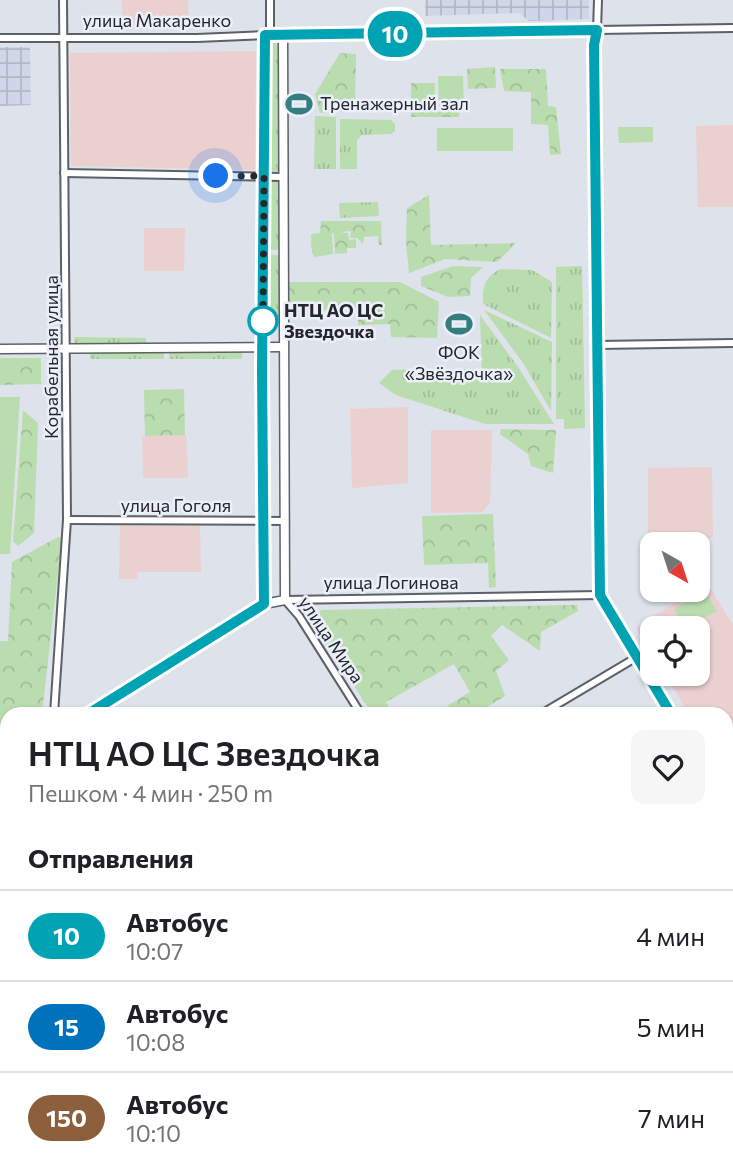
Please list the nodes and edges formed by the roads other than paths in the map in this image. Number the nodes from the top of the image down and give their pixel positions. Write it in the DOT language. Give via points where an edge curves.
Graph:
graph roads {
  1 [pos="63,0"];
  2 [pos="270,0"];
  3 [pos="597,0"];
  4 [pos="733,28"];
  5 [pos="597,30"];
  6 [pos="283,34"];
  7 [pos="267,35"];
  8 [pos="0,38"];
  9 [pos="64,38"];
  10 [pos="64,173"];
  11 [pos="264,176"];
  12 [pos="283,177"];
  13 [pos="733,343"];
  14 [pos="597,345"];
  15 [pos="263,347"];
  16 [pos="283,347"];
  17 [pos="66,348"];
  18 [pos="0,349"];
  19 [pos="67,520"];
  20 [pos="263,521"];
  21 [pos="284,521"];
  22 [pos="600,595"];
  23 [pos="285,600"];
  24 [pos="264,604"];
  25 [pos="637,656"];
  26 [pos="54,707"];
  27 [pos="99,707"];
  28 [pos="357,707"];
  29 [pos="553,707"];
  30 [pos="667,707"];
  1 -- 9 [label="street, Корабельная улица"];
  2 -- 7 [label="street"];
  3 -- 5 [label="street"];
  4 -- 5 [label="street, улица Макаренко"];
  5 -- 6 [label="main road, улица Макаренко"];
  5 -- 14 [label="main road"];
  6 -- 7 [label="main road, улица Макаренко"];
  6 -- 12 [label="main road, улица Мира"];
  7 -- 9 [label="street, улица Макаренко"];
  7 -- 11 [label="main road"];
  8 -- 9 [label="street, улица Макаренко"];
  9 -- 10 [label="street, Корабельная улица"];
  10 -- 11 [label="street"];
  10 -- 17 [label="street, Корабельная улица"];
  11 -- 12 [label="street"];
  11 -- 15 [label="main road"];
  12 -- 16 [label="main road, улица Мира"];
  13 -- 14 [label="street"];
  14 -- 22 [label="main road"];
  15 -- 16 [label="main road"];
  15 -- 17 [label="main road"];
  15 -- 20 [label="main road"];
  16 -- 21 [label="main road, улица Мира"];
  17 -- 18 [label="main road"];
  17 -- 19 [label="street, Корабельная улица"];
  19 -- 20 [label="street, улица Гоголя"];
  19 -- 26 [label="street, Корабельная улица"];
  20 -- 21 [label="street, улица Гоголя"];
  20 -- 24 [label="main road"];
  21 -- 23 [label="main road, улица Мира"];
  22 -- 23 [label="street, улица Логинова"];
  22 -- 25 [label="main road"];
  23 -- 24 [label="main road, улица Логинова"];
  23 -- 28 [label="street, улица Мира"];
  24 -- 27 [label="main road, улица Логинова"];
  25 -- 29 [label="street"];
  25 -- 30 [label="main road"];
}
